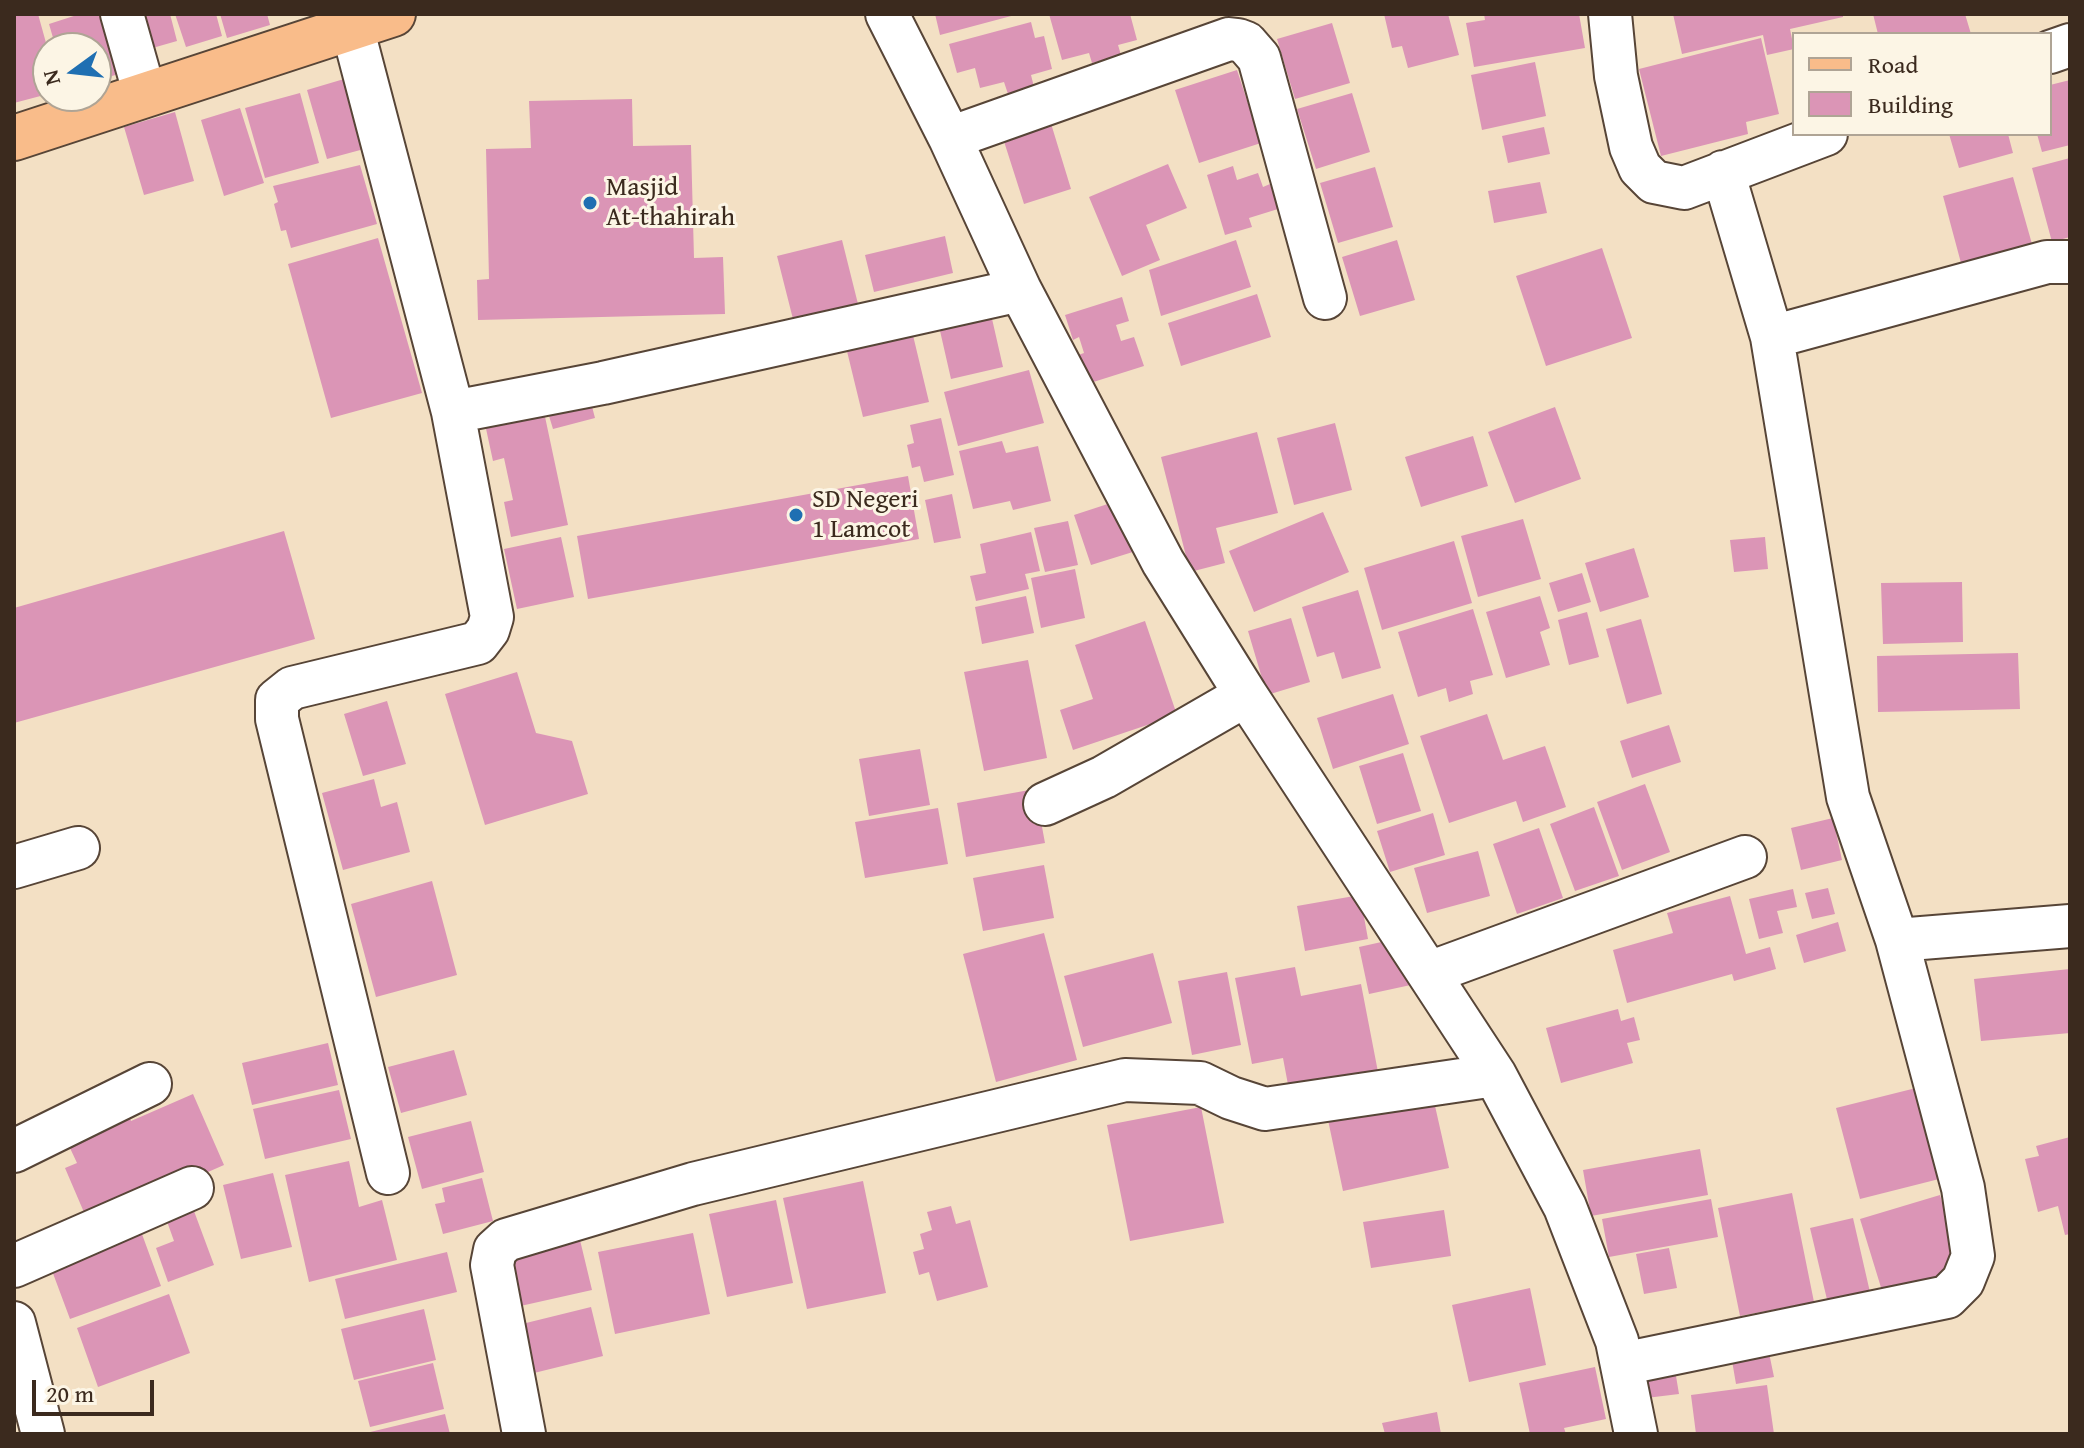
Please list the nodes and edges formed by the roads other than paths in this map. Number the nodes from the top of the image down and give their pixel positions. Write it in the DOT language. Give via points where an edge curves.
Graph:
graph roads {
  1 [pos="122,14"];
  2 [pos="393,14"];
  3 [pos="887,14"];
  4 [pos="1610,14"];
  5 [pos="352,27"];
  6 [pos="145,95"];
  7 [pos="1821,136"];
  8 [pos="14,138"];
  9 [pos="950,138"];
  10 [pos="1723,172"];
  11 [pos="2070,262"];
  12 [pos="1020,290"];
  13 [pos="1325,298"];
  14 [pos="1772,337"];
  15 [pos="453,412"];
  16 [pos="1246,695"];
  17 [pos="1045,804"];
  18 [pos="78,848"];
  19 [pos="1745,857"];
  20 [pos="14,867"];
  21 [pos="2070,926"];
  22 [pos="1897,940"];
  23 [pos="1429,973"];
  24 [pos="1495,1075"];
  25 [pos="150,1084"];
  26 [pos="14,1151"];
  27 [pos="388,1173"];
  28 [pos="192,1188"];
  29 [pos="14,1266"];
  30 [pos="14,1323"];
  31 [pos="1622,1364"];
  32 [pos="43,1434"];
  33 [pos="524,1434"];
  34 [pos="1636,1434"];
  1 -- 6 [label="street"];
  2 -- 5 [label="main road"];
  3 -- 9 [label="street"];
  4 -- 10 [label="street" via="1616,76 1640,168 1654,182 1684,188"];
  5 -- 6 [label="main road"];
  5 -- 15 [label="street"];
  6 -- 8 [label="main road"];
  7 -- 10 [label="street"];
  9 -- 12 [label="street"];
  9 -- 13 [label="street" via="1229,39 1246,43 1259,58"];
  10 -- 14 [label="street"];
  11 -- 14 [label="street" via="2047,262"];
  12 -- 15 [label="street"];
  12 -- 16 [label="street" via="1163,562"];
  14 -- 22 [label="street" via="1848,797"];
  15 -- 27 [label="street" via="492,617 488,630 478,643 292,688 277,700 280,734"];
  16 -- 17 [label="street" via="1104,777"];
  16 -- 23 [label="street"];
  18 -- 20 [label="street"];
  19 -- 23 [label="street"];
  21 -- 22 [label="street"];
  22 -- 31 [label="street" via="1963,1188 1973,1256 1963,1281 1947,1297"];
  23 -- 24 [label="street"];
  24 -- 31 [label="street" via="1565,1207"];
  24 -- 33 [label="street" via="1265,1109 1200,1083 1125,1080 693,1184 506,1240 495,1250 492,1265"];
  25 -- 26 [label="street"];
  28 -- 29 [label="street"];
  30 -- 32 [label="street"];
  31 -- 34 [label="street"];
}
